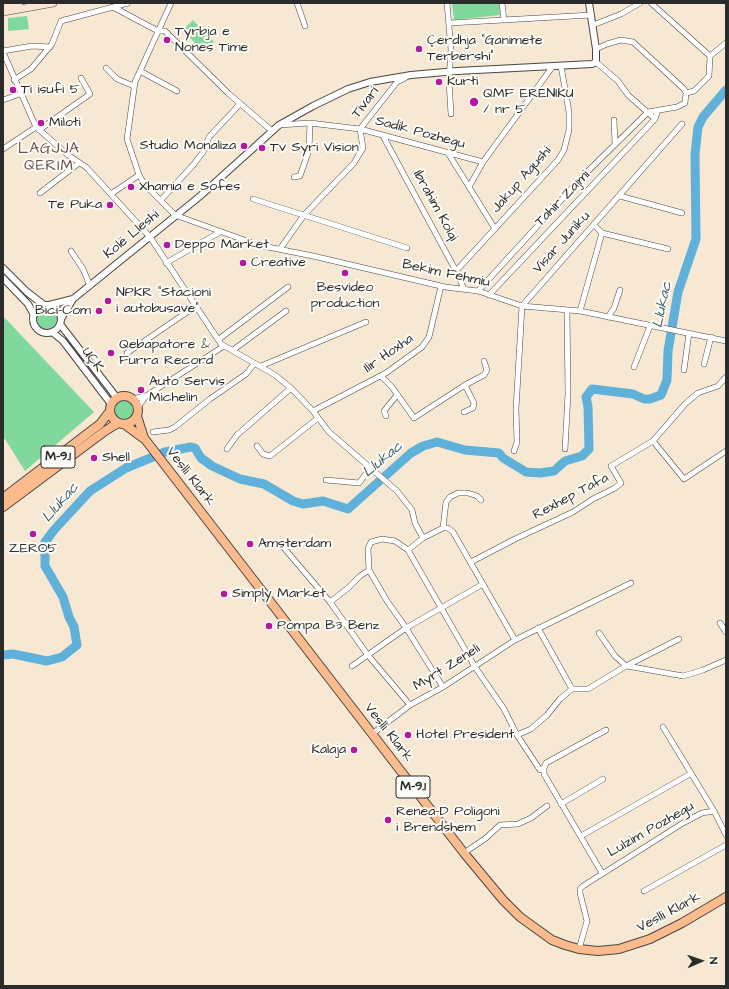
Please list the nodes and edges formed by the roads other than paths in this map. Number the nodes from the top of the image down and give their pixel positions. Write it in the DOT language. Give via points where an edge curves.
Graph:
graph roads {
  1 [pos="19,3"];
  2 [pos="53,3"];
  3 [pos="128,3"];
  4 [pos="171,3"];
  5 [pos="297,3"];
  6 [pos="447,3"];
  7 [pos="502,3"];
  8 [pos="589,3"];
  9 [pos="640,3"];
  10 [pos="651,3"];
  11 [pos="3,6"];
  12 [pos="31,6"];
  13 [pos="113,7"];
  14 [pos="3,12"];
  15 [pos="591,15"];
  16 [pos="504,20"];
  17 [pos="450,23"];
  18 [pos="593,25"];
  19 [pos="305,26"];
  20 [pos="158,30"];
  21 [pos="726,43"];
  22 [pos="50,47"];
  23 [pos="596,49"];
  24 [pos="3,52"];
  25 [pos="710,56"];
  26 [pos="596,62"];
  27 [pos="553,66"];
  28 [pos="561,66"];
  29 [pos="106,68"];
  30 [pos="140,70"];
  31 [pos="449,71"];
  32 [pos="411,75"];
  33 [pos="81,78"];
  34 [pos="14,80"];
  35 [pos="134,86"];
  36 [pos="176,90"];
  37 [pos="686,93"];
  38 [pos="20,94"];
  39 [pos="3,100"];
  40 [pos="240,104"];
  41 [pos="658,110"];
  42 [pos="648,112"];
  43 [pos="451,114"];
  44 [pos="655,119"];
  45 [pos="614,120"];
  46 [pos="310,123"];
  47 [pos="682,124"];
  48 [pos="279,126"];
  49 [pos="37,129"];
  50 [pos="360,129"];
  51 [pos="272,131"];
  52 [pos="383,136"];
  53 [pos="615,143"];
  54 [pos="3,149"];
  55 [pos="448,153"];
  56 [pos="483,162"];
  57 [pos="79,163"];
  58 [pos="139,174"];
  59 [pos="294,177"];
  60 [pos="469,187"];
  61 [pos="40,193"];
  62 [pos="111,194"];
  63 [pos="620,196"];
  64 [pos="253,199"];
  65 [pos="161,200"];
  66 [pos="682,213"];
  67 [pos="175,215"];
  68 [pos="304,215"];
  69 [pos="594,225"];
  70 [pos="495,229"];
  71 [pos="220,232"];
  72 [pos="602,233"];
  73 [pos="150,237"];
  74 [pos="407,248"];
  75 [pos="280,249"];
  76 [pos="668,249"];
  77 [pos="71,251"];
  78 [pos="166,263"];
  79 [pos="3,268"];
  80 [pos="456,270"];
  81 [pos="3,278"];
  82 [pos="90,286"];
  83 [pos="441,286"];
  84 [pos="288,287"];
  85 [pos="464,289"];
  86 [pos="620,290"];
  87 [pos="478,291"];
  88 [pos="489,295"];
  89 [pos="73,299"];
  90 [pos="47,305"];
  91 [pos="196,306"];
  92 [pos="522,306"];
  93 [pos="567,310"];
  94 [pos="286,311"];
  95 [pos="580,311"];
  96 [pos="34,315"];
  97 [pos="608,317"];
  98 [pos="60,322"];
  99 [pos="364,322"];
  100 [pos="650,326"];
  101 [pos="52,332"];
  102 [pos="689,333"];
  103 [pos="711,337"];
  104 [pos="219,339"];
  105 [pos="726,341"];
  106 [pos="224,346"];
  107 [pos="232,350"];
  108 [pos="127,353"];
  109 [pos="484,362"];
  110 [pos="254,364"];
  111 [pos="704,364"];
  112 [pos="260,366"];
  113 [pos="634,367"];
  114 [pos="684,370"];
  115 [pos="381,376"];
  116 [pos="726,377"];
  117 [pos="465,385"];
  118 [pos="291,388"];
  119 [pos="397,395"];
  120 [pos="146,396"];
  121 [pos="133,399"];
  122 [pos="113,404"];
  123 [pos="138,407"];
  124 [pos="313,412"];
  125 [pos="464,412"];
  126 [pos="137,416"];
  127 [pos="386,416"];
  128 [pos="318,418"];
  129 [pos="121,424"];
  130 [pos="153,432"];
  131 [pos="144,438"];
  132 [pos="653,441"];
  133 [pos="257,446"];
  134 [pos="227,449"];
  135 [pos="565,449"];
  136 [pos="514,451"];
  137 [pos="726,451"];
  138 [pos="373,469"];
  139 [pos="326,480"];
  140 [pos="3,498"];
  141 [pos="481,500"];
  142 [pos="3,507"];
  143 [pos="443,528"];
  144 [pos="423,538"];
  145 [pos="284,548"];
  146 [pos="408,550"];
  147 [pos="471,562"];
  148 [pos="369,570"];
  149 [pos="631,583"];
  150 [pos="482,584"];
  151 [pos="330,602"];
  152 [pos="441,607"];
  153 [pos="720,623"];
  154 [pos="406,628"];
  155 [pos="538,628"];
  156 [pos="726,632"];
  157 [pos="599,633"];
  158 [pos="679,639"];
  159 [pos="515,640"];
  160 [pos="367,654"];
  161 [pos="726,660"];
  162 [pos="352,666"];
  163 [pos="626,666"];
  164 [pos="475,667"];
  165 [pos="443,687"];
  166 [pos="572,689"];
  167 [pos="410,705"];
  168 [pos="663,727"];
  169 [pos="606,730"];
  170 [pos="372,734"];
  171 [pos="517,735"];
  172 [pos="544,768"];
  173 [pos="690,774"];
  174 [pos="602,779"];
  175 [pos="561,804"];
  176 [pos="547,806"];
  177 [pos="714,811"];
  178 [pos="726,835"];
  179 [pos="581,836"];
  180 [pos="726,845"];
  181 [pos="464,853"];
  182 [pos="602,873"];
  183 [pos="644,891"];
  184 [pos="726,896"];
  185 [pos="578,949"];
  1 -- 11 [label="main road"];
  2 -- 12 [label="main road"];
  3 -- 13 [label="street"];
  4 -- 20 [label="street"];
  5 -- 19 [label="street"];
  6 -- 17 [label="street"];
  7 -- 16 [label="street"];
  8 -- 15 [label="street"];
  9 -- 18 [label="street"];
  10 -- 25 [label="street"];
  12 -- 14 [label="main road"];
  13 -- 20 [label="street"];
  13 -- 22 [label="street" via="60,21"];
  15 -- 16 [label="street"];
  15 -- 18 [label="street"];
  16 -- 17 [label="street"];
  17 -- 31 [label="street"];
  18 -- 23 [label="street"];
  20 -- 30 [label="street"];
  20 -- 40 [label="street" via="165,31"];
  21 -- 25 [label="street"];
  22 -- 24 [label="street" via="32,46"];
  22 -- 34 [label="street" via="31,69"];
  23 -- 26 [label="street"];
  23 -- 37 [label="street" via="621,40 633,42"];
  24 -- 34 [label="street"];
  25 -- 37 [label="street" via="709,76 694,91"];
  26 -- 28 [label="street, Tivari"];
  26 -- 42 [label="street"];
  27 -- 28 [label="street, Tivari"];
  27 -- 31 [label="street, Tivari"];
  27 -- 56 [label="street"];
  28 -- 70 [label="street, Jakup Agushi" via="569,112 569,130 564,150 558,160"];
  29 -- 35 [label="street" via="117,79"];
  30 -- 35 [label="street"];
  30 -- 36 [label="street"];
  31 -- 32 [label="street, Tivari"];
  31 -- 43 [label="street"];
  32 -- 48 [label="street, Kolë Lleshi" via="370,82 348,89"];
  32 -- 50 [label="street, Tivari" via="397,82"];
  33 -- 49 [label="street" via="90,94"];
  34 -- 38 [label="street"];
  35 -- 58 [label="street" via="127,139"];
  37 -- 41 [label="street" via="685,103"];
  38 -- 39 [label="street"];
  38 -- 49 [label="street"];
  40 -- 51 [label="street"];
  40 -- 65 [label="street" via="209,137 203,152 194,164"];
  41 -- 42 [label="street"];
  41 -- 44 [label="street, Tahir Zajmi"];
  42 -- 44 [label="street"];
  42 -- 53 [label="street, Tahir Zajmi"];
  44 -- 88 [label="street, Tahir Zajmi"];
  45 -- 53 [label="street"];
  46 -- 48 [label="street, Sadik Pozhegu"];
  46 -- 50 [label="street, Sadik Pozhegu"];
  46 -- 59 [label="street" via="309,150 300,176"];
  47 -- 63 [label="street, Visar Juniku"];
  48 -- 51 [label="street, Kolë Lleshi"];
  49 -- 54 [label="street"];
  49 -- 57 [label="street"];
  50 -- 52 [label="street, Sadik Pozhegu"];
  50 -- 68 [label="street, Tivari" via="363,148 354,163"];
  51 -- 67 [label="street, Kolë Lleshi" via="199,197"];
  52 -- 55 [label="street, Sadik Pozhegu"];
  52 -- 80 [label="street, Ibrahim Kolqi"];
  53 -- 87 [label="street, Tahir Zajmi"];
  55 -- 56 [label="street, Sadik Pozhegu"];
  55 -- 60 [label="street"];
  56 -- 60 [label="street"];
  57 -- 61 [label="street"];
  57 -- 62 [label="street"];
  58 -- 62 [label="street"];
  58 -- 65 [label="street" via="145,185"];
  60 -- 70 [label="street"];
  62 -- 73 [label="street"];
  63 -- 66 [label="street"];
  63 -- 69 [label="street, Visar Juniku"];
  64 -- 68 [label="street"];
  65 -- 67 [label="street"];
  67 -- 71 [label="street, Bekim Fehmiu"];
  67 -- 73 [label="street, Kolë Lleshi"];
  68 -- 74 [label="street"];
  68 -- 75 [label="street, Tivari"];
  69 -- 72 [label="street"];
  69 -- 92 [label="street, Visar Juniku"];
  70 -- 80 [label="street, Jakup Agushi"];
  71 -- 75 [label="street, Bekim Fehmiu" via="258,245"];
  71 -- 78 [label="street"];
  72 -- 76 [label="street"];
  72 -- 95 [label="street"];
  73 -- 78 [label="street"];
  73 -- 82 [label="street, Kolë Lleshi"];
  75 -- 83 [label="street, Bekim Fehmiu"];
  77 -- 82 [label="street"];
  78 -- 91 [label="street"];
  79 -- 90 [label="street, UÇK" via="27,292"];
  80 -- 85 [label="street, Ibrahim Kolqi"];
  81 -- 96 [label="street, UÇK" via="28,304"];
  82 -- 89 [label="street, Kolë Lleshi"];
  83 -- 85 [label="street, Bekim Fehmiu"];
  83 -- 115 [label="street, Ilir Hoxha" via="429,337 422,347"];
  84 -- 104 [label="street"];
  85 -- 87 [label="street, Bekim Fehmiu"];
  86 -- 97 [label="street"];
  87 -- 88 [label="street, Bekim Fehmiu"];
  88 -- 92 [label="street, Bekim Fehmiu"];
  89 -- 90 [label="street"];
  89 -- 98 [label="street"];
  90 -- 96 [label="street" via="40,307"];
  90 -- 98 [label="street, UÇK" via="58,310"];
  91 -- 104 [label="street"];
  91 -- 108 [label="street"];
  92 -- 93 [label="street, Bekim Fehmiu"];
  92 -- 136 [label="street" via="516,409 517,442"];
  93 -- 95 [label="street, Bekim Fehmiu"];
  93 -- 135 [label="street"];
  94 -- 107 [label="street"];
  95 -- 97 [label="street, Bekim Fehmiu"];
  96 -- 101 [label="street, UÇK" via="35,325 39,329 43,332"];
  97 -- 100 [label="street, Bekim Fehmiu"];
  98 -- 101 [label="street"];
  98 -- 122 [label="street, UÇK"];
  99 -- 112 [label="street"];
  100 -- 102 [label="street, Bekim Fehmiu"];
  100 -- 113 [label="street"];
  101 -- 122 [label="street, UÇK" via="63,341"];
  102 -- 103 [label="street, Bekim Fehmiu"];
  102 -- 114 [label="street"];
  103 -- 105 [label="street, Bekim Fehmiu"];
  103 -- 111 [label="street"];
  104 -- 106 [label="street"];
  106 -- 107 [label="street"];
  106 -- 120 [label="street"];
  107 -- 110 [label="street"];
  109 -- 117 [label="street" via="487,370 484,375"];
  110 -- 112 [label="street"];
  110 -- 130 [label="street" via="246,374 175,427"];
  112 -- 118 [label="street"];
  115 -- 119 [label="street"];
  115 -- 124 [label="street, Ilir Hoxha"];
  116 -- 132 [label="street, Rexhep Tafa" via="718,386 698,392"];
  117 -- 119 [label="street" via="416,418 412,418"];
  117 -- 125 [label="street" via="474,403 473,408"];
  118 -- 124 [label="street"];
  118 -- 134 [label="street" via="237,435"];
  119 -- 127 [label="street" via="384,411"];
  120 -- 121 [label="street"];
  120 -- 123 [label="street"];
  121 -- 122 [label="main road" via="125,396"];
  121 -- 123 [label="main road"];
  122 -- 129 [label="main road, M-9.1" via="112,418"];
  122 -- 140 [label="main road, M-9.1" via="100,424"];
  123 -- 126 [label="main road, M-9.1"];
  124 -- 128 [label="street"];
  126 -- 129 [label="main road, M-9.1" via="132,422"];
  126 -- 131 [label="main road, Veslli Klark / M-9.1"];
  128 -- 133 [label="street" via="270,456 263,454"];
  128 -- 138 [label="street" via="329,432"];
  129 -- 131 [label="main road, Veslli Klark / M-9.1"];
  129 -- 142 [label="main road, M-9.1" via="105,431"];
  131 -- 170 [label="main road, Veslli Klark / M-9.1"];
  132 -- 137 [label="street" via="684,479"];
  132 -- 147 [label="street, Rexhep Tafa" via="611,466 621,483 615,488 574,512"];
  138 -- 139 [label="street" via="359,483"];
  138 -- 144 [label="street" via="412,510"];
  141 -- 143 [label="street" via="478,496 468,493 450,496 446,502"];
  143 -- 144 [label="street"];
  143 -- 147 [label="street" via="453,532"];
  144 -- 146 [label="street"];
  145 -- 151 [label="street"];
  146 -- 148 [label="street" via="395,541 382,539 371,542 368,549"];
  146 -- 152 [label="street"];
  147 -- 150 [label="street"];
  148 -- 151 [label="street"];
  148 -- 154 [label="street"];
  149 -- 155 [label="street, Myrt Zeneli"];
  150 -- 152 [label="street"];
  150 -- 159 [label="street"];
  151 -- 160 [label="street"];
  152 -- 154 [label="street"];
  152 -- 164 [label="street"];
  153 -- 156 [label="street"];
  154 -- 160 [label="street"];
  154 -- 165 [label="street"];
  155 -- 159 [label="street, Myrt Zeneli"];
  155 -- 166 [label="street"];
  157 -- 163 [label="street" via="615,656"];
  158 -- 163 [label="street"];
  159 -- 164 [label="street, Myrt Zeneli"];
  160 -- 162 [label="street"];
  160 -- 167 [label="street"];
  161 -- 163 [label="street" via="683,676"];
  163 -- 166 [label="street" via="588,689"];
  164 -- 165 [label="street, Myrt Zeneli"];
  164 -- 171 [label="street" via="504,709"];
  165 -- 167 [label="street, Myrt Zeneli"];
  166 -- 171 [label="street" via="531,729"];
  167 -- 170 [label="street, Myrt Zeneli"];
  168 -- 173 [label="street"];
  169 -- 172 [label="street" via="549,762"];
  170 -- 181 [label="main road, Veslli Klark / M-9.1"];
  171 -- 172 [label="street" via="540,770"];
  172 -- 175 [label="street" via="544,774"];
  173 -- 177 [label="street"];
  173 -- 179 [label="street"];
  174 -- 175 [label="street"];
  175 -- 179 [label="street"];
  176 -- 181 [label="street" via="518,824 500,825"];
  177 -- 178 [label="street, Lulzim Pozhegu"];
  177 -- 182 [label="street, Lulzim Pozhegu" via="702,813 683,823"];
  179 -- 182 [label="street"];
  180 -- 183 [label="street"];
  181 -- 185 [label="main road, Veslli Klark / M-9.1" via="520,917 552,940"];
  182 -- 185 [label="street, Lulzim Pozhegu" via="580,889 587,920"];
  184 -- 185 [label="main road, Veslli Klark / M-9.1" via="682,924 650,939 619,949"];
}
